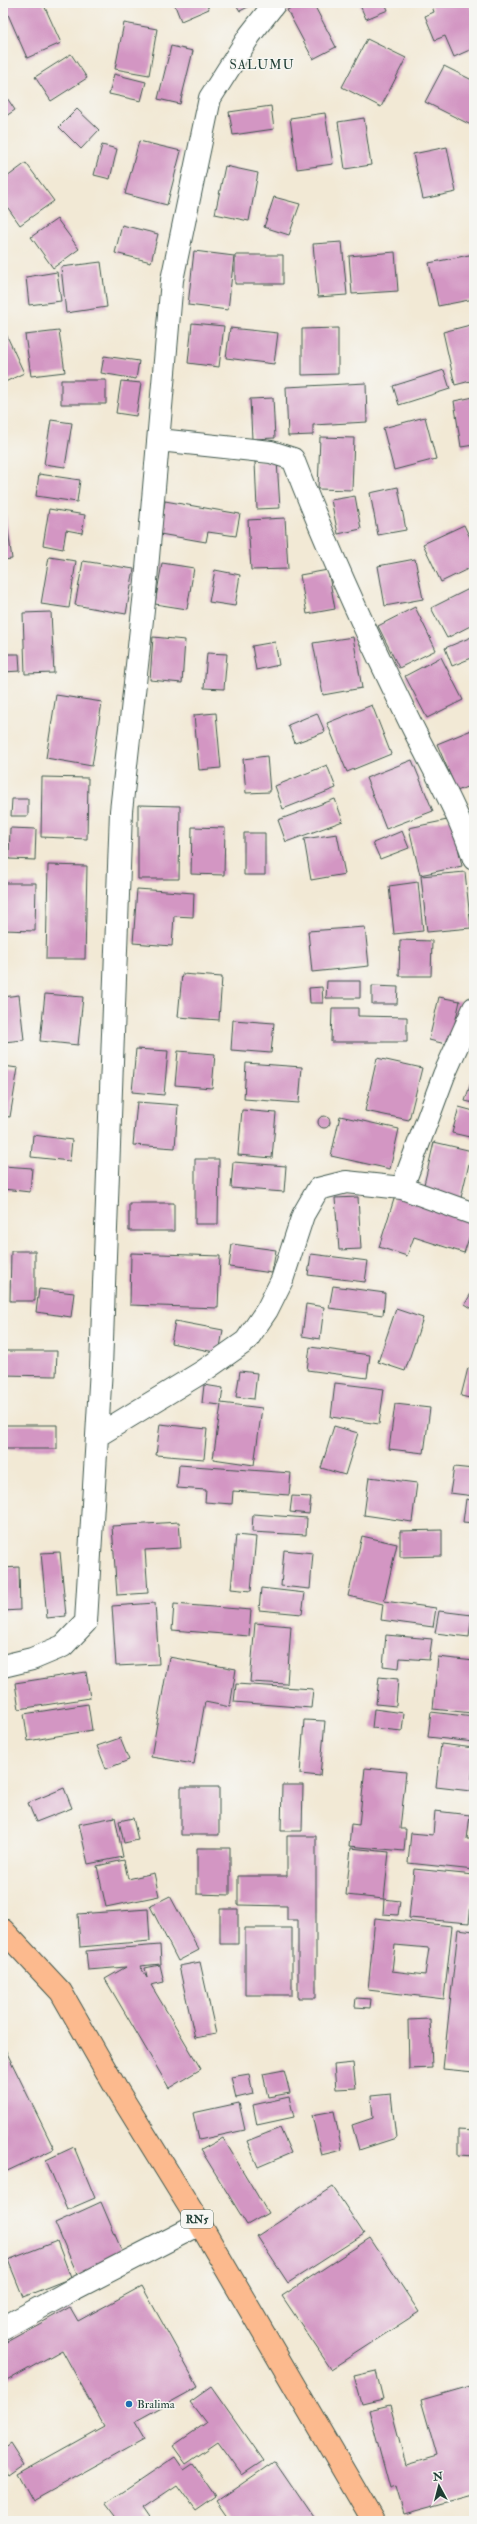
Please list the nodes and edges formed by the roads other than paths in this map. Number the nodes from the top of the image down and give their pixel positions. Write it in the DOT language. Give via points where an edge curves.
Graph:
graph roads {
  1 [pos="274,3"];
  2 [pos="159,440"];
  3 [pos="474,859"];
  4 [pos="474,1008"];
  5 [pos="402,1188"];
  6 [pos="474,1214"];
  7 [pos="97,1436"];
  8 [pos="3,1666"];
  9 [pos="3,1930"];
  10 [pos="200,2224"];
  11 [pos="3,2328"];
  12 [pos="373,2521"];
  1 -- 2 [label="street" via="250,35 210,98 172,280"];
  2 -- 3 [label="street" via="271,452 293,459 309,502 405,712 467,837"];
  2 -- 7 [label="street" via="121,811"];
  4 -- 5 [label="street" via="444,1075"];
  5 -- 6 [label="street"];
  5 -- 7 [label="street" via="346,1182 318,1189 303,1214 276,1292 246,1341 202,1372"];
  7 -- 8 [label="street" via="86,1622 63,1646 32,1659"];
  9 -- 10 [label="highway, RN5" via="61,1992 116,2088"];
  10 -- 11 [label="street"];
  10 -- 12 [label="highway, RN5"];
}
